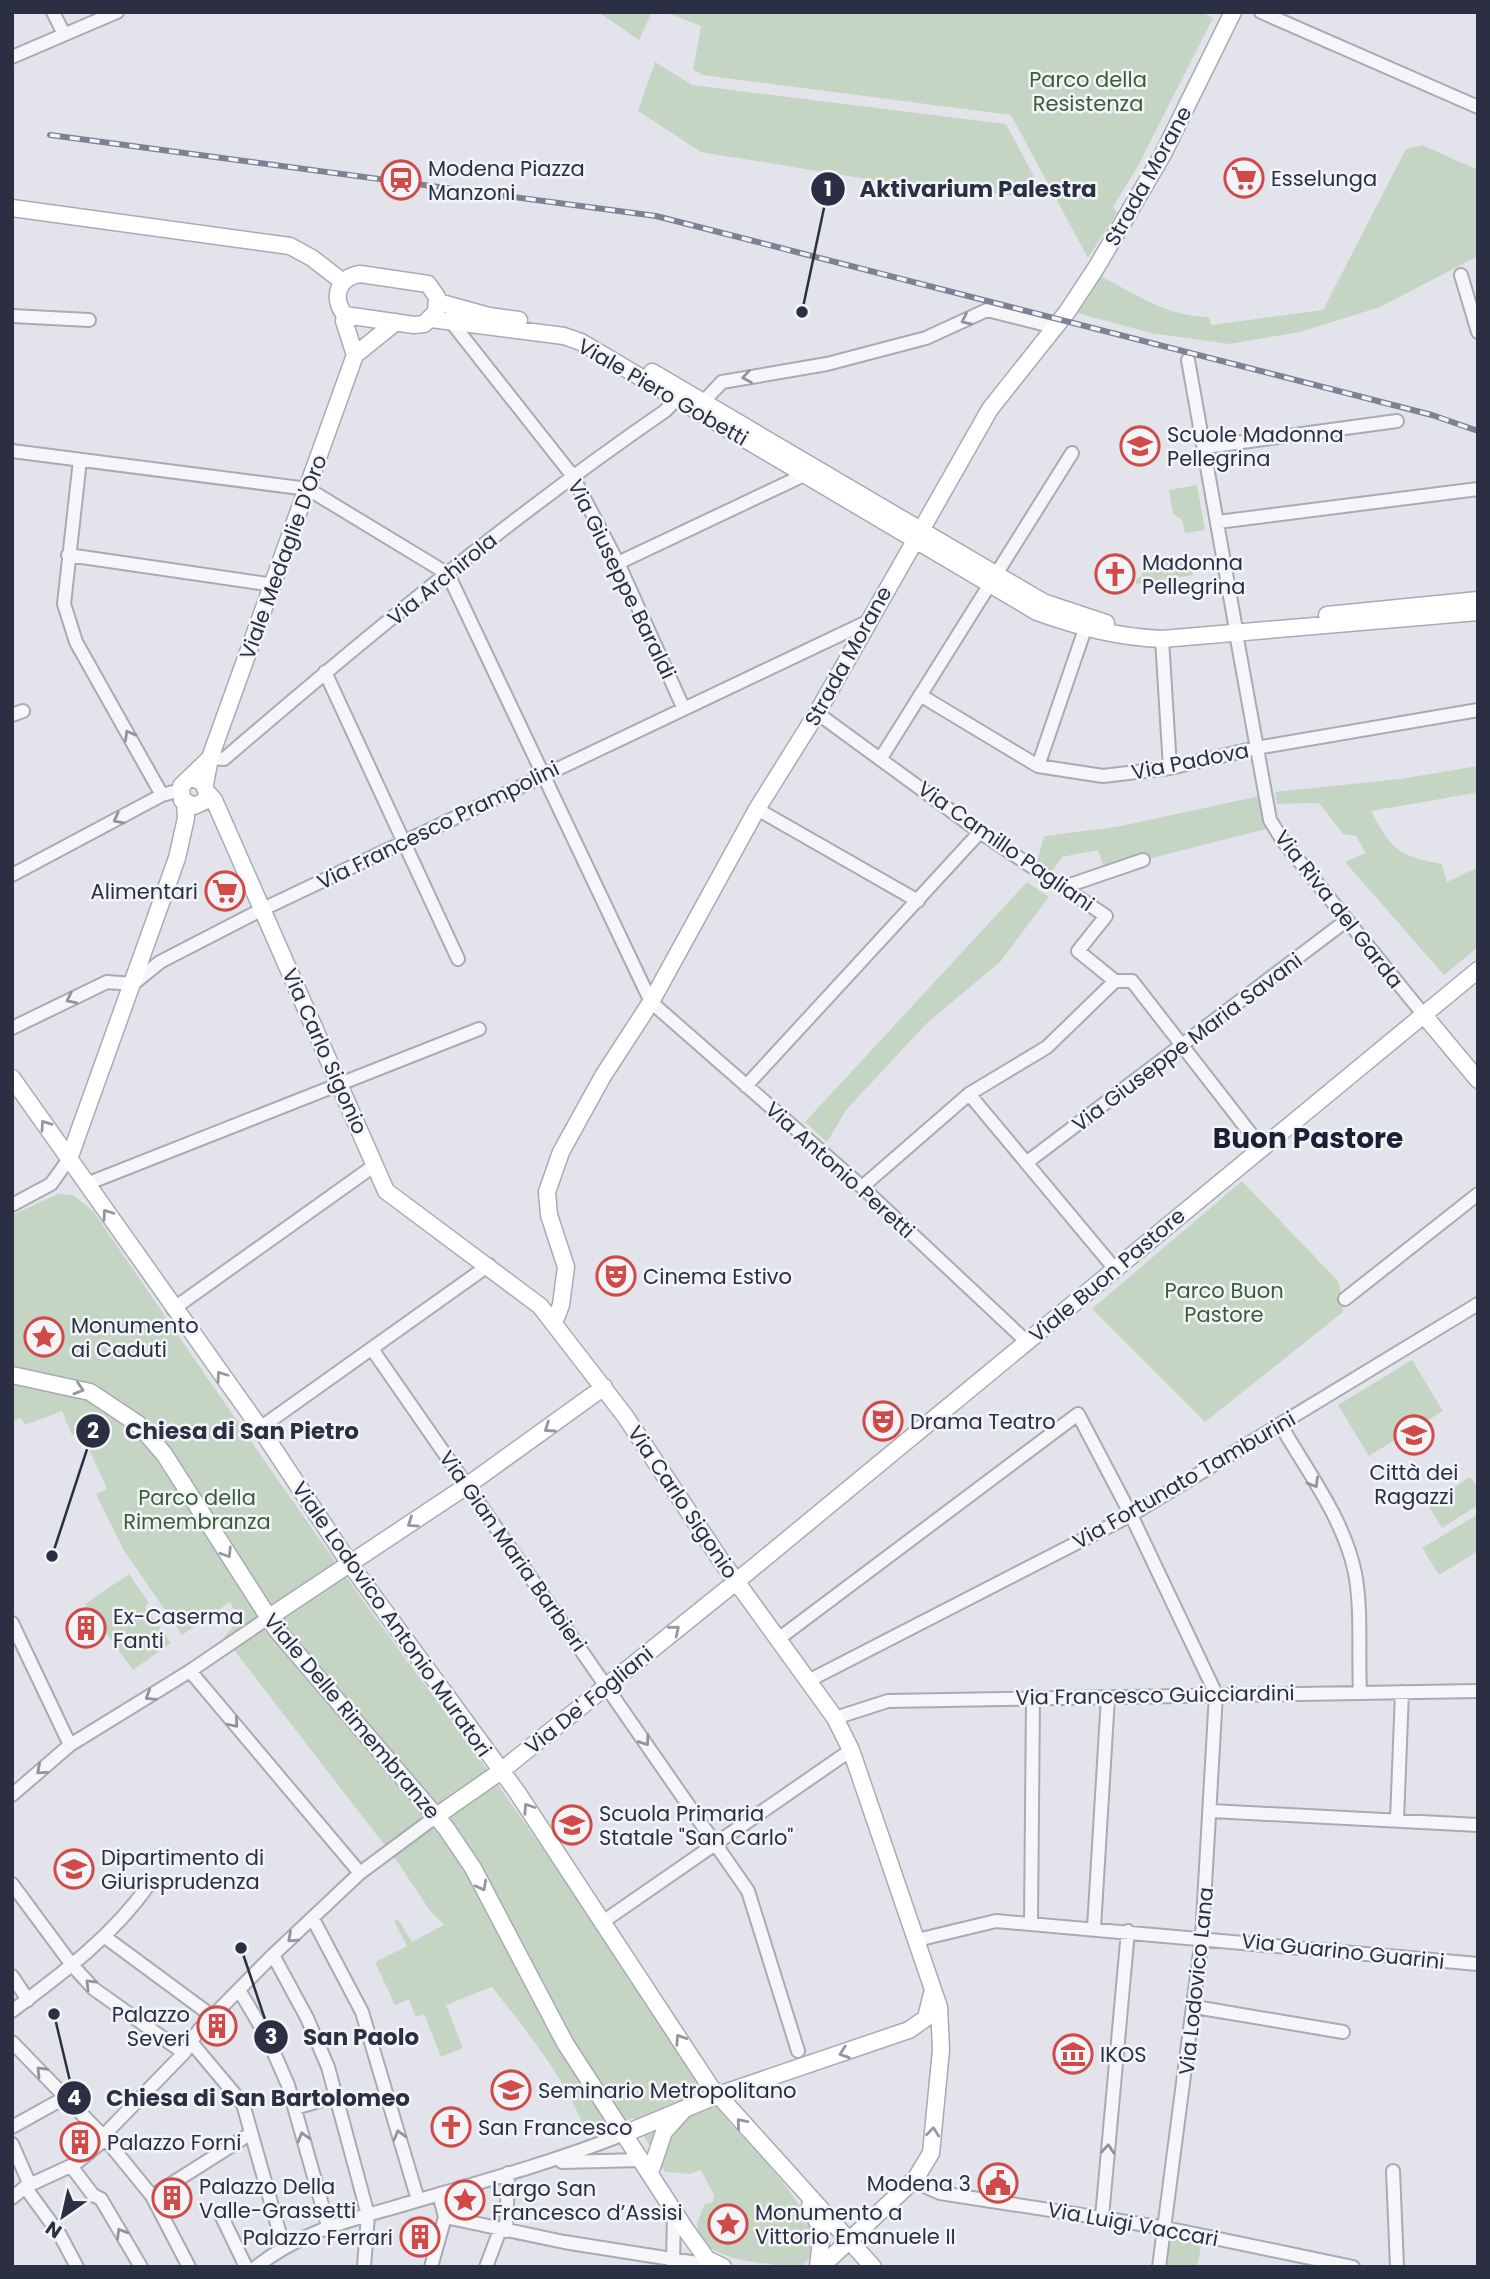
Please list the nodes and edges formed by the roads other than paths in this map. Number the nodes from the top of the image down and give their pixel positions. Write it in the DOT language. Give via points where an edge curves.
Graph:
graph roads {
  1 [pos="53,12"];
  2 [pos="117,12"];
  3 [pos="1233,12"];
  4 [pos="1261,12"];
  5 [pos="64,34"];
  6 [pos="12,57"];
  7 [pos="1478,107"];
  8 [pos="12,208"];
  9 [pos="1461,275"];
  10 [pos="343,282"];
  11 [pos="438,302"];
  12 [pos="345,315"];
  13 [pos="12,316"];
  14 [pos="431,319"];
  15 [pos="89,320"];
  16 [pos="396,322"];
  17 [pos="452,323"];
  18 [pos="1055,327"];
  19 [pos="1478,332"];
  20 [pos="355,355"];
  21 [pos="1188,360"];
  22 [pos="677,399"];
  23 [pos="704,401"];
  24 [pos="1397,421"];
  25 [pos="1206,447"];
  26 [pos="12,452"];
  27 [pos="1072,453"];
  28 [pos="80,460"];
  29 [pos="807,470"];
  30 [pos="572,475"];
  31 [pos="308,489"];
  32 [pos="1478,489"];
  33 [pos="1219,522"];
  34 [pos="917,536"];
  35 [pos="68,555"];
  36 [pos="618,563"];
  37 [pos="448,574"];
  38 [pos="992,578"];
  39 [pos="274,585"];
  40 [pos="1478,600"];
  41 [pos="1478,612"];
  42 [pos="869,621"];
  43 [pos="1086,624"];
  44 [pos="1236,628"];
  45 [pos="1162,633"];
  46 [pos="325,672"];
  47 [pos="920,695"];
  48 [pos="683,707"];
  49 [pos="1478,710"];
  50 [pos="817,713"];
  51 [pos="1256,748"];
  52 [pos="211,758"];
  53 [pos="881,758"];
  54 [pos="1038,765"];
  55 [pos="1170,768"];
  56 [pos="545,775"];
  57 [pos="162,795"];
  58 [pos="194,797"];
  59 [pos="757,809"];
  60 [pos="980,832"];
  61 [pos="403,843"];
  62 [pos="1143,860"];
  63 [pos="12,875"];
  64 [pos="1064,887"];
  65 [pos="918,901"];
  66 [pos="261,910"];
  67 [pos="1347,920"];
  68 [pos="458,959"];
  69 [pos="1478,970"];
  70 [pos="1115,981"];
  71 [pos="133,984"];
  72 [pos="651,1002"];
  73 [pos="1423,1014"];
  74 [pos="12,1028"];
  75 [pos="479,1029"];
  76 [pos="1183,1046"];
  77 [pos="12,1078"];
  78 [pos="1478,1080"];
  79 [pos="341,1083"];
  80 [pos="746,1086"];
  81 [pos="969,1094"];
  82 [pos="1261,1147"];
  83 [pos="69,1159"];
  84 [pos="1026,1163"];
  85 [pos="375,1166"];
  86 [pos="94,1181"];
  87 [pos="862,1187"];
  88 [pos="1478,1194"];
  89 [pos="12,1205"];
  90 [pos="489,1265"];
  91 [pos="1115,1269"];
  92 [pos="1345,1299"];
  93 [pos="1478,1304"];
  94 [pos="173,1309"];
  95 [pos="554,1323"];
  96 [pos="1027,1342"];
  97 [pos="372,1349"];
  98 [pos="12,1375"];
  99 [pos="604,1387"];
  100 [pos="1280,1424"];
  101 [pos="260,1428"];
  102 [pos="468,1485"];
  103 [pos="1131,1515"];
  104 [pos="351,1564"];
  105 [pos="737,1581"];
  106 [pos="268,1618"];
  107 [pos="12,1623"];
  108 [pos="777,1640"];
  109 [pos="190,1671"];
  110 [pos="808,1681"];
  111 [pos="606,1686"];
  112 [pos="1360,1691"];
  113 [pos="1478,1691"];
  114 [pos="1402,1692"];
  115 [pos="1216,1694"];
  116 [pos="1033,1698"];
  117 [pos="1108,1698"];
  118 [pos="835,1718"];
  119 [pos="71,1745"];
  120 [pos="851,1749"];
  121 [pos="501,1771"];
  122 [pos="12,1795"];
  123 [pos="1212,1811"];
  124 [pos="438,1815"];
  125 [pos="1396,1821"];
  126 [pos="1478,1825"];
  127 [pos="716,1841"];
  128 [pos="360,1873"];
  129 [pos="150,1883"];
  130 [pos="12,1884"];
  131 [pos="313,1919"];
  132 [pos="604,1921"];
  133 [pos="1031,1923"];
  134 [pos="1094,1928"];
  135 [pos="1128,1931"];
  136 [pos="105,1937"];
  137 [pos="1202,1937"];
  138 [pos="916,1940"];
  139 [pos="273,1955"];
  140 [pos="1478,1964"];
  141 [pos="72,1965"];
  142 [pos="12,1976"];
  143 [pos="239,1990"];
  144 [pos="933,1991"];
  145 [pos="28,2000"];
  146 [pos="1195,2007"];
  147 [pos="12,2011"];
  148 [pos="212,2016"];
  149 [pos="909,2030"];
  150 [pos="1343,2032"];
  151 [pos="12,2042"];
  152 [pos="188,2047"];
  153 [pos="941,2050"];
  154 [pos="798,2051"];
  155 [pos="718,2095"];
  156 [pos="336,2096"];
  157 [pos="66,2097"];
  158 [pos="687,2107"];
  159 [pos="295,2108"];
  160 [pos="12,2127"];
  161 [pos="250,2134"];
  162 [pos="624,2134"];
  163 [pos="104,2138"];
  164 [pos="12,2144"];
  165 [pos="551,2162"];
  166 [pos="71,2166"];
  167 [pos="645,2166"];
  168 [pos="1393,2171"];
  169 [pos="508,2173"];
  170 [pos="791,2178"];
  171 [pos="916,2178"];
  172 [pos="27,2186"];
  173 [pos="439,2194"];
  174 [pos="152,2196"];
  175 [pos="12,2198"];
  176 [pos="418,2200"];
  177 [pos="674,2209"];
  178 [pos="368,2215"];
  179 [pos="222,2217"];
  180 [pos="445,2217"];
  181 [pos="1102,2217"];
  182 [pos="328,2226"];
  183 [pos="1166,2228"];
  184 [pos="503,2230"];
  185 [pos="849,2240"];
  186 [pos="283,2245"];
  187 [pos="267,2262"];
  188 [pos="673,2263"];
  189 [pos="718,2266"];
  190 [pos="77,2267"];
  191 [pos="141,2267"];
  192 [pos="189,2267"];
  193 [pos="246,2267"];
  194 [pos="256,2267"];
  195 [pos="364,2267"];
  196 [pos="431,2267"];
  197 [pos="486,2267"];
  198 [pos="819,2267"];
  199 [pos="873,2267"];
  200 [pos="1159,2267"];
  201 [pos="1353,2267"];
  202 [pos="1397,2267"];
  1 -- 5 [label="street"];
  2 -- 5 [label="street"];
  3 -- 18 [label="street, Strada Morane" via="1162,156 1085,287"];
  4 -- 7 [label="street"];
  5 -- 6 [label="street"];
  8 -- 10 [label="street" via="290,246"];
  9 -- 19 [label="street"];
  10 -- 11 [label="street" via="360,274 417,281 435,291"];
  10 -- 12 [label="street" via="337,299"];
  11 -- 14 [label="street"];
  11 -- 23 [label="street, Viale Piero Gobetti" via="584,333"];
  12 -- 16 [label="street, Viale Piero Gobetti"];
  12 -- 20 [label="street"];
  13 -- 15 [label="street"];
  14 -- 16 [label="street, Viale Piero Gobetti" via="424,324"];
  14 -- 17 [label="street, Viale Piero Gobetti"];
  16 -- 20 [label="street"];
  17 -- 22 [label="street, Viale Piero Gobetti" via="564,336 601,352"];
  17 -- 30 [label="street, Via Giuseppe Baraldi"];
  18 -- 23 [label="street, one-way" via="987,310 926,338 827,364 732,379 716,386"];
  18 -- 34 [label="street, Strada Morane" via="990,410"];
  20 -- 31 [label="street, Viale Medaglie D'Oro"];
  21 -- 25 [label="street, Via Riva del Garda"];
  22 -- 29 [label="street, Viale Piero Gobetti"];
  22 -- 30 [label="street, Via Archirola"];
  23 -- 29 [label="street, Viale Piero Gobetti"];
  24 -- 25 [label="street"];
  25 -- 33 [label="street, Via Riva del Garda"];
  26 -- 28 [label="street"];
  27 -- 38 [label="street"];
  28 -- 31 [label="street"];
  28 -- 35 [label="street"];
  29 -- 34 [label="street, Viale Piero Gobetti"];
  29 -- 36 [label="street"];
  30 -- 36 [label="street, Via Giuseppe Baraldi"];
  30 -- 37 [label="street, Via Archirola"];
  31 -- 37 [label="street"];
  31 -- 39 [label="street, Viale Medaglie D'Oro"];
  32 -- 33 [label="street"];
  33 -- 44 [label="street, Via Riva del Garda"];
  34 -- 38 [label="street, Viale Piero Gobetti"];
  34 -- 42 [label="street, Strada Morane"];
  35 -- 39 [label="street"];
  57 -- 35 [label="street, one-way" via="76,642 64,604"];
  36 -- 48 [label="street, Via Giuseppe Baraldi"];
  37 -- 46 [label="street, Via Archirola"];
  37 -- 56 [label="street"];
  38 -- 43 [label="street, Viale Piero Gobetti"];
  38 -- 47 [label="street"];
  39 -- 52 [label="street, Viale Medaglie D'Oro"];
  40 -- 44 [label="street"];
  41 -- 44 [label="street"];
  42 -- 48 [label="street, Via Francesco Prampolini"];
  42 -- 50 [label="street, Strada Morane"];
  43 -- 45 [label="street, Viale Piero Gobetti"];
  43 -- 54 [label="street"];
  44 -- 45 [label="street, Viale Piero Gobetti"];
  44 -- 51 [label="street, Via Riva del Garda"];
  45 -- 55 [label="street"];
  46 -- 52 [label="street, Via Archirola" via="224,759"];
  46 -- 61 [label="street"];
  47 -- 53 [label="street"];
  47 -- 54 [label="street, Via Padova"];
  48 -- 56 [label="street, Via Francesco Prampolini"];
  49 -- 51 [label="street, Via Padova"];
  50 -- 53 [label="street, Via Camillo Pagliani"];
  50 -- 59 [label="street, Strada Morane"];
  51 -- 55 [label="street, Via Padova"];
  51 -- 67 [label="street, Via Riva del Garda" via="1270,820"];
  52 -- 58 [label="street, Viale Medaglie D'Oro"];
  53 -- 60 [label="street, Via Camillo Pagliani"];
  54 -- 55 [label="street, Via Padova" via="1103,776"];
  56 -- 61 [label="street, Via Francesco Prampolini"];
  56 -- 72 [label="street"];
  57 -- 58 [label="street"];
  57 -- 63 [label="street, one-way"];
  58 -- 66 [label="street, Via Carlo Sigonio" via="223,822"];
  58 -- 71 [label="street, Viale Medaglie D'Oro"];
  59 -- 65 [label="street"];
  59 -- 72 [label="street, Strada Morane"];
  60 -- 64 [label="street, Via Camillo Pagliani"];
  60 -- 65 [label="street"];
  61 -- 66 [label="street, Via Francesco Prampolini"];
  61 -- 68 [label="street"];
  62 -- 64 [label="street"];
  64 -- 70 [label="street, Via Camillo Pagliani" via="1106,916 1078,951"];
  65 -- 80 [label="street"];
  66 -- 71 [label="street, Via Francesco Prampolini" via="160,962"];
  66 -- 79 [label="street, Via Carlo Sigonio"];
  67 -- 73 [label="street, Via Riva del Garda"];
  67 -- 76 [label="street, Via Giuseppe Maria Savani"];
  69 -- 73 [label="street, Viale Buon Pastore"];
  70 -- 76 [label="street, Via Camillo Pagliani" via="1132,981"];
  70 -- 81 [label="street" via="1047,1047"];
  71 -- 74 [label="street, one-way" via="107,982"];
  71 -- 83 [label="street, Viale Medaglie D'Oro"];
  72 -- 80 [label="street, Via Antonio Peretti"];
  72 -- 95 [label="street, Strada Morane" via="592,1094 550,1180 549,1215 566,1267"];
  73 -- 78 [label="street"];
  73 -- 82 [label="street, Viale Buon Pastore"];
  75 -- 79 [label="street"];
  76 -- 82 [label="street, Via Camillo Pagliani"];
  76 -- 84 [label="street, Via Giuseppe Maria Savani"];
  83 -- 77 [label="street, Viale Lodovico Antonio Muratori, one-way"];
  79 -- 85 [label="street, Via Carlo Sigonio"];
  79 -- 86 [label="street"];
  80 -- 87 [label="street, Via Antonio Peretti"];
  81 -- 84 [label="street"];
  81 -- 87 [label="street"];
  82 -- 91 [label="street, Viale Buon Pastore"];
  83 -- 89 [label="street" via="51,1184"];
  94 -- 83 [label="street, Viale Lodovico Antonio Muratori, one-way"];
  84 -- 91 [label="street"];
  85 -- 90 [label="street, Via Carlo Sigonio" via="386,1191"];
  85 -- 94 [label="street"];
  87 -- 96 [label="street, Via Antonio Peretti"];
  88 -- 92 [label="street"];
  90 -- 95 [label="street, Via Carlo Sigonio"];
  90 -- 97 [label="street"];
  91 -- 96 [label="street, Viale Buon Pastore"];
  93 -- 100 [label="street, Via Fortunato Tamburini"];
  101 -- 94 [label="street, Viale Lodovico Antonio Muratori, one-way"];
  95 -- 99 [label="street, Via Carlo Sigonio"];
  96 -- 105 [label="street, Viale Buon Pastore"];
  97 -- 101 [label="street"];
  97 -- 102 [label="street, Via Gian Maria Barbieri"];
  98 -- 106 [label="street, Viale Delle Rimembranze, one-way" via="90,1392 138,1424 164,1454"];
  99 -- 102 [label="street, one-way"];
  99 -- 105 [label="street, Via Carlo Sigonio"];
  100 -- 103 [label="street, Via Fortunato Tamburini"];
  100 -- 112 [label="street, one-way" via="1336,1521 1350,1555 1356,1582"];
  101 -- 104 [label="street, Viale Lodovico Antonio Muratori"];
  102 -- 104 [label="street, one-way"];
  102 -- 111 [label="street, Via Gian Maria Barbieri"];
  103 -- 108 [label="street" via="1078,1414"];
  103 -- 110 [label="street, Via Fortunato Tamburini"];
  103 -- 115 [label="street"];
  104 -- 106 [label="street"];
  104 -- 121 [label="street, Viale Lodovico Antonio Muratori"];
  105 -- 108 [label="street, Via Carlo Sigonio"];
  111 -- 105 [label="street, Via De' Fogliani, one-way"];
  106 -- 109 [label="street"];
  106 -- 124 [label="street, Viale Delle Rimembranze"];
  107 -- 119 [label="street"];
  108 -- 110 [label="street, Via Carlo Sigonio"];
  109 -- 119 [label="street, one-way"];
  109 -- 128 [label="street, one-way"];
  110 -- 118 [label="street, Via Carlo Sigonio"];
  111 -- 121 [label="street, Via De' Fogliani"];
  111 -- 127 [label="street, Via Gian Maria Barbieri, one-way"];
  112 -- 114 [label="street, Via Francesco Guicciardini"];
  112 -- 115 [label="street, Via Francesco Guicciardini"];
  113 -- 114 [label="street, Via Francesco Guicciardini"];
  114 -- 125 [label="street"];
  115 -- 117 [label="street, Via Francesco Guicciardini"];
  115 -- 123 [label="street, Via Lodovico Lana"];
  116 -- 117 [label="street, Via Francesco Guicciardini"];
  116 -- 118 [label="street, Via Francesco Guicciardini" via="888,1702"];
  116 -- 133 [label="street"];
  117 -- 134 [label="street"];
  118 -- 120 [label="street, Via Carlo Sigonio"];
  119 -- 122 [label="street, one-way"];
  120 -- 127 [label="street"];
  120 -- 138 [label="street, Via Carlo Sigonio"];
  121 -- 124 [label="street, Via De' Fogliani"];
  132 -- 121 [label="street, Viale Lodovico Antonio Muratori, one-way"];
  123 -- 125 [label="street"];
  123 -- 137 [label="street, Via Lodovico Lana"];
  124 -- 128 [label="street"];
  124 -- 162 [label="street, Viale Delle Rimembranze, one-way" via="472,1868 565,2043"];
  125 -- 126 [label="street"];
  127 -- 132 [label="street"];
  127 -- 154 [label="street, Via Gian Maria Barbieri" via="748,1891"];
  128 -- 131 [label="street"];
  129 -- 136 [label="street"];
  130 -- 141 [label="street"];
  131 -- 139 [label="street, one-way"];
  176 -- 131 [label="street, one-way" via="362,2012"];
  155 -- 132 [label="street, Viale Lodovico Antonio Muratori, one-way"];
  133 -- 134 [label="street, Via Guarino Guarini"];
  133 -- 138 [label="street, Via Guarino Guarini" via="996,1920"];
  134 -- 135 [label="street, Via Guarino Guarini"];
  135 -- 137 [label="street, Via Guarino Guarini"];
  181 -- 135 [label="street, one-way"];
  136 -- 141 [label="street"];
  136 -- 148 [label="street"];
  137 -- 140 [label="street, Via Guarino Guarini"];
  137 -- 146 [label="street, Via Lodovico Lana"];
  138 -- 144 [label="street, Via Carlo Sigonio"];
  139 -- 143 [label="street"];
  139 -- 156 [label="street" via="307,2018"];
  141 -- 145 [label="street"];
  152 -- 141 [label="street, one-way" via="94,1989"];
  142 -- 145 [label="street"];
  143 -- 148 [label="street"];
  143 -- 159 [label="street" via="267,2037"];
  144 -- 149 [label="street" via="926,2018"];
  144 -- 153 [label="street, Via Carlo Sigonio" via="941,2021"];
  145 -- 147 [label="street"];
  146 -- 150 [label="street"];
  146 -- 183 [label="street, Via Lodovico Lana"];
  148 -- 152 [label="street"];
  149 -- 153 [label="street" via="930,2034"];
  149 -- 155 [label="street, one-way"];
  157 -- 151 [label="street, one-way"];
  152 -- 161 [label="street" via="243,2104"];
  152 -- 163 [label="street"];
  171 -- 153 [label="street, Via Carlo Sigonio, one-way" via="931,2153"];
  155 -- 158 [label="street"];
  170 -- 155 [label="street, Viale Lodovico Antonio Muratori, one-way"];
  156 -- 159 [label="street"];
  156 -- 178 [label="street"];
  157 -- 160 [label="street"];
  157 -- 163 [label="street"];
  158 -- 162 [label="street"];
  158 -- 167 [label="street" via="664,2132"];
  182 -- 159 [label="street, one-way"];
  161 -- 174 [label="street"];
  161 -- 186 [label="street"];
  162 -- 165 [label="street"];
  162 -- 167 [label="street, Viale Delle Rimembranze"];
  163 -- 166 [label="street"];
  163 -- 174 [label="street"];
  164 -- 172 [label="street"];
  165 -- 167 [label="street"];
  165 -- 169 [label="street"];
  166 -- 172 [label="street"];
  191 -- 166 [label="street, one-way" via="101,2199"];
  167 -- 177 [label="street, Viale Delle Rimembranze"];
  168 -- 202 [label="street"];
  169 -- 173 [label="street"];
  169 -- 184 [label="street"];
  170 -- 185 [label="street"];
  170 -- 198 [label="street" via="821,2232"];
  171 -- 181 [label="street, Via Luigi Vaccari" via="940,2193"];
  171 -- 185 [label="street, Via Carlo Sigonio"];
  172 -- 175 [label="street"];
  172 -- 190 [label="street"];
  173 -- 176 [label="street"];
  173 -- 180 [label="street"];
  174 -- 192 [label="street"];
  176 -- 178 [label="street"];
  177 -- 188 [label="street"];
  177 -- 189 [label="street, Viale Delle Rimembranze" via="707,2259"];
  178 -- 182 [label="street"];
  178 -- 195 [label="street"];
  179 -- 193 [label="street"];
  180 -- 184 [label="street"];
  180 -- 196 [label="street"];
  181 -- 183 [label="street, Via Luigi Vaccari"];
  182 -- 186 [label="street"];
  183 -- 200 [label="street, Via Lodovico Lana"];
  183 -- 201 [label="street, Via Luigi Vaccari"];
  184 -- 188 [label="street"];
  184 -- 197 [label="street"];
  185 -- 198 [label="street, Via Carlo Sigonio"];
  185 -- 199 [label="street"];
  186 -- 187 [label="street"];
  187 -- 194 [label="street"];
  188 -- 189 [label="street"];
}
